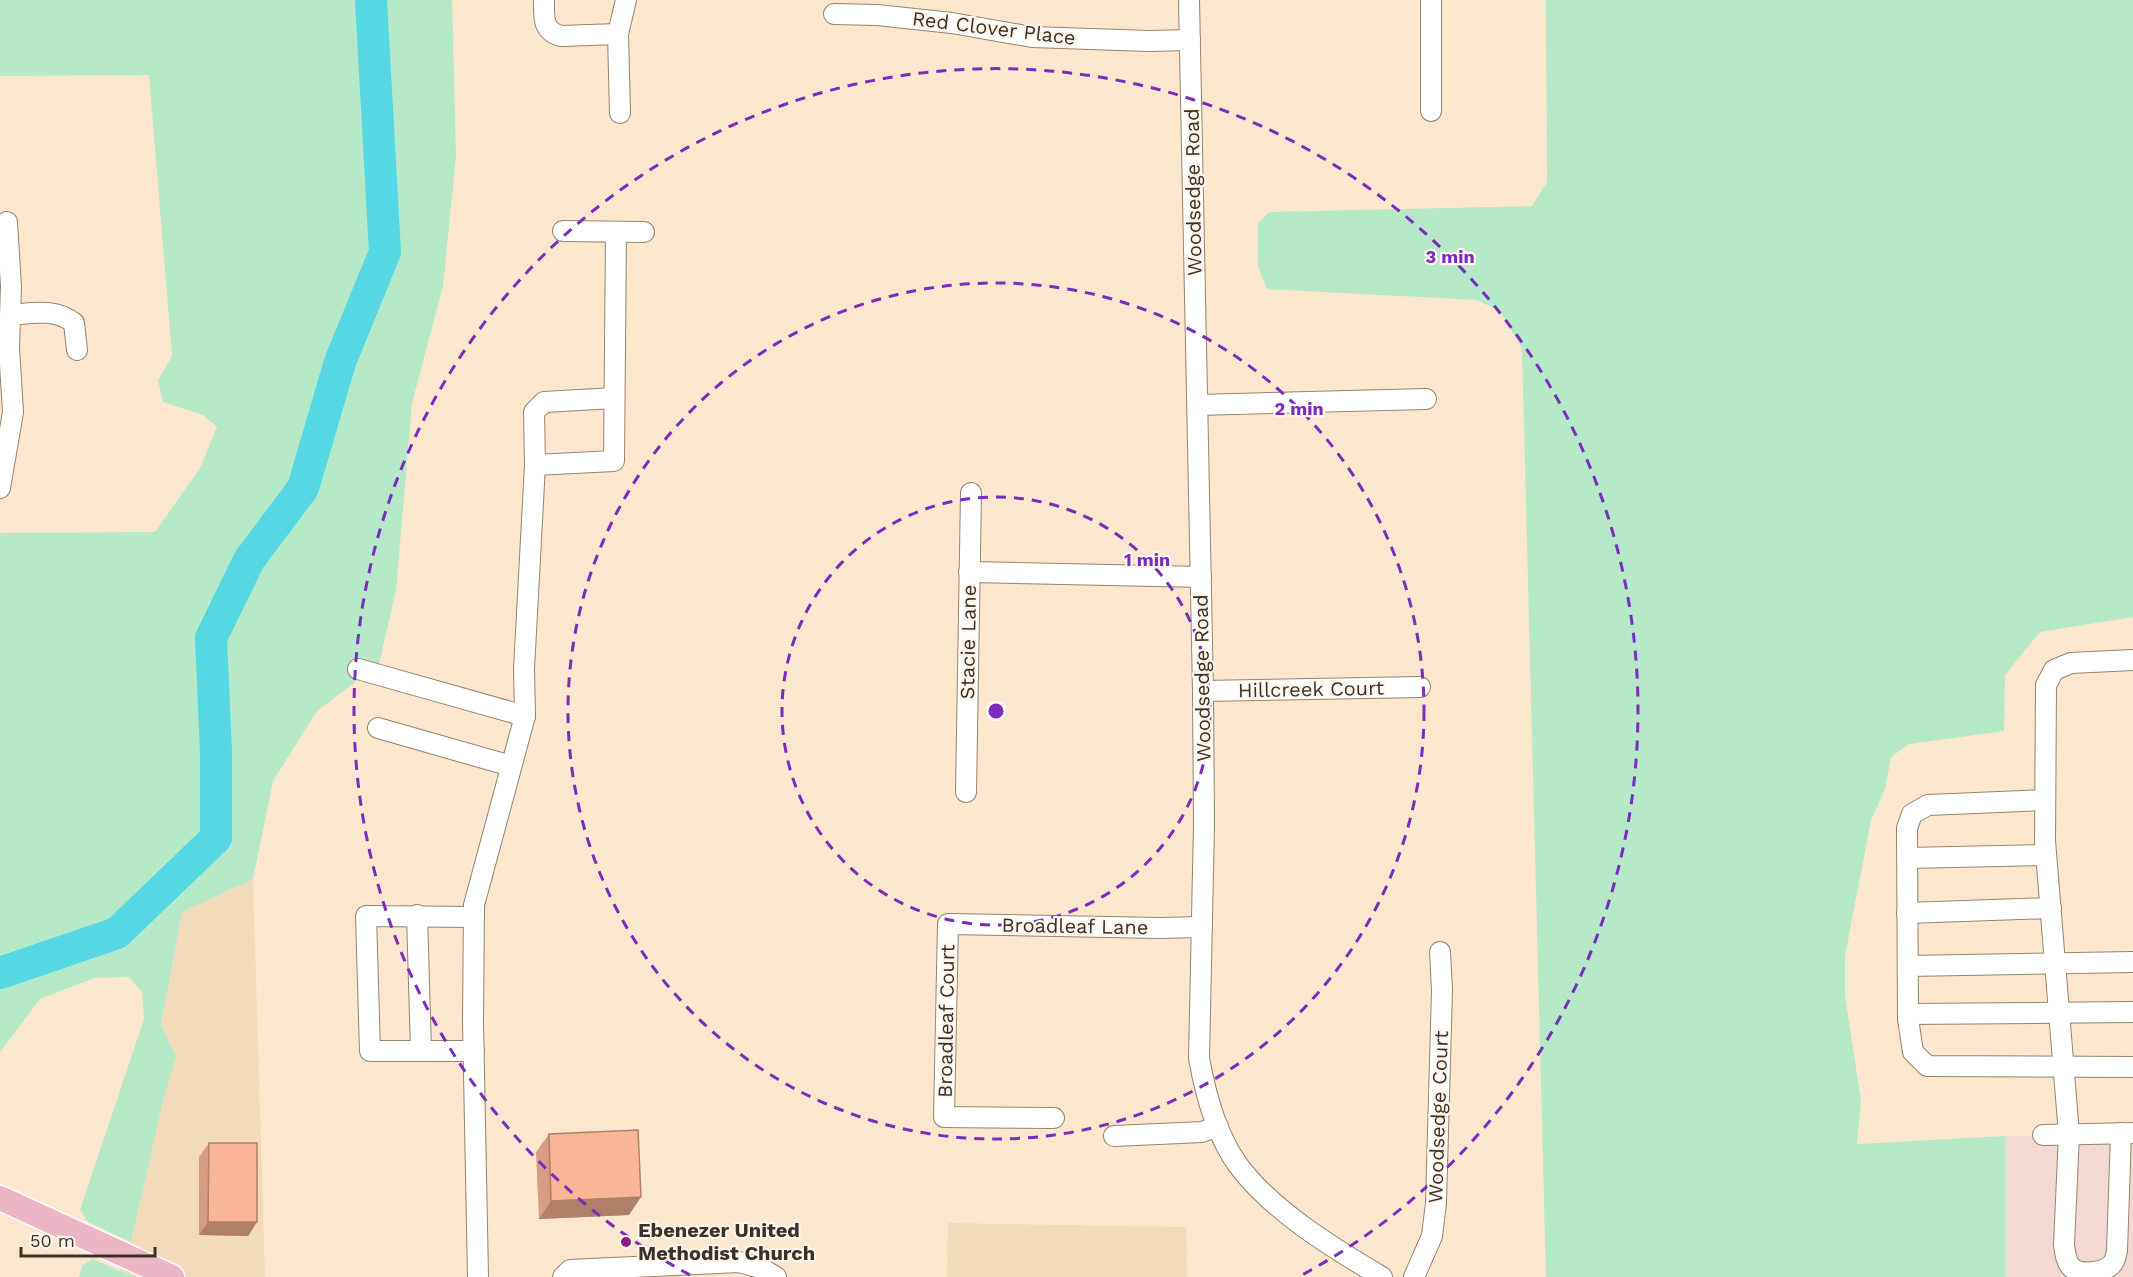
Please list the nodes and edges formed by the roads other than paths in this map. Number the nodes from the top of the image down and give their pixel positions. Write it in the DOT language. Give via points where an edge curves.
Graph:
graph roads {
  1 [pos="544,0"];
  2 [pos="626,0"];
  3 [pos="1189,0"];
  4 [pos="1431,0"];
  5 [pos="834,14"];
  6 [pos="618,34"];
  7 [pos="1190,40"];
  8 [pos="1431,111"];
  9 [pos="620,113"];
  10 [pos="7,222"];
  11 [pos="563,231"];
  12 [pos="616,232"];
  13 [pos="644,232"];
  14 [pos="10,315"];
  15 [pos="77,350"];
  16 [pos="614,398"];
  17 [pos="1426,399"];
  18 [pos="1198,405"];
  19 [pos="535,465"];
  20 [pos="0,488"];
  21 [pos="971,493"];
  22 [pos="969,572"];
  23 [pos="1201,577"];
  24 [pos="2133,660"];
  25 [pos="358,669"];
  26 [pos="1420,687"];
  27 [pos="1203,691"];
  28 [pos="525,716"];
  29 [pos="378,728"];
  30 [pos="511,766"];
  31 [pos="966,792"];
  32 [pos="2045,800"];
  33 [pos="2046,855"];
  34 [pos="1907,858"];
  35 [pos="2051,908"];
  36 [pos="1907,913"];
  37 [pos="417,915"];
  38 [pos="474,917"];
  39 [pos="948,924"];
  40 [pos="1202,927"];
  41 [pos="1440,952"];
  42 [pos="2133,962"];
  43 [pos="2055,963"];
  44 [pos="1908,966"];
  45 [pos="2133,1012"];
  46 [pos="2059,1013"];
  47 [pos="1908,1014"];
  48 [pos="421,1051"];
  49 [pos="474,1051"];
  50 [pos="2063,1067"];
  51 [pos="2133,1067"];
  52 [pos="1054,1118"];
  53 [pos="1218,1126"];
  54 [pos="2127,1133"];
  55 [pos="2069,1134"];
  56 [pos="2043,1135"];
  57 [pos="1114,1136"];
  58 [pos="0,1198"];
  59 [pos="172,1277"];
  60 [pos="478,1277"];
  61 [pos="563,1277"];
  62 [pos="776,1277"];
  63 [pos="1382,1277"];
  64 [pos="1414,1277"];
  1 -- 6 [label="street" via="546,28 553,34"];
  2 -- 6 [label="street"];
  3 -- 7 [label="street, Woodsedge Road"];
  4 -- 8 [label="street"];
  5 -- 7 [label="street, Red Clover Place" via="952,23 1032,37"];
  6 -- 9 [label="street"];
  7 -- 18 [label="street, Woodsedge Road"];
  10 -- 14 [label="street"];
  11 -- 12 [label="street"];
  12 -- 13 [label="street"];
  12 -- 16 [label="street"];
  14 -- 15 [label="street" via="46,312 68,318 74,323"];
  14 -- 20 [label="street" via="13,412"];
  16 -- 19 [label="street" via="544,402 534,412"];
  16 -- 19 [label="street" via="614,461"];
  17 -- 18 [label="street"];
  18 -- 23 [label="street, Woodsedge Road"];
  19 -- 28 [label="street"];
  21 -- 22 [label="street, Stacie Lane"];
  22 -- 23 [label="street"];
  22 -- 31 [label="street, Stacie Lane"];
  23 -- 27 [label="street, Woodsedge Road"];
  24 -- 32 [label="street" via="2071,663 2054,670 2046,685"];
  25 -- 28 [label="street"];
  26 -- 27 [label="street, Hillcreek Court"];
  27 -- 40 [label="street, Woodsedge Road"];
  28 -- 30 [label="street"];
  29 -- 30 [label="street"];
  30 -- 38 [label="street"];
  32 -- 33 [label="street"];
  32 -- 34 [label="street" via="1928,805 1912,814 1907,828"];
  33 -- 34 [label="street"];
  33 -- 35 [label="street"];
  34 -- 36 [label="street"];
  35 -- 36 [label="street"];
  35 -- 43 [label="street"];
  36 -- 44 [label="street"];
  37 -- 38 [label="street"];
  37 -- 48 [label="street"];
  37 -- 48 [label="street" via="366,916 370,1051"];
  38 -- 49 [label="street"];
  39 -- 40 [label="street, Broadleaf Lane"];
  39 -- 52 [label="street, Broadleaf Court" via="944,1117"];
  40 -- 53 [label="street, Woodsedge Road" via="1199,1058 1205,1093"];
  41 -- 64 [label="street, Woodsedge Court" via="1436,1203 1432,1236"];
  42 -- 43 [label="street"];
  43 -- 44 [label="street"];
  43 -- 46 [label="street"];
  44 -- 47 [label="street"];
  45 -- 46 [label="street"];
  46 -- 47 [label="street"];
  46 -- 50 [label="street"];
  47 -- 50 [label="street" via="1913,1052 1927,1066"];
  48 -- 49 [label="street"];
  49 -- 60 [label="street"];
  50 -- 51 [label="street"];
  50 -- 55 [label="street"];
  53 -- 57 [label="street" via="1202,1132"];
  53 -- 63 [label="street, Woodsedge Road" via="1237,1163 1258,1189 1326,1244"];
  54 -- 55 [label="street"];
  54 -- 55 [label="street" via="2117,1251 2109,1267 2090,1272 2072,1268 2064,1245"];
  55 -- 56 [label="street"];
  58 -- 59 [label="main road"];
  61 -- 62 [label="street" via="570,1270 739,1262"];
}
